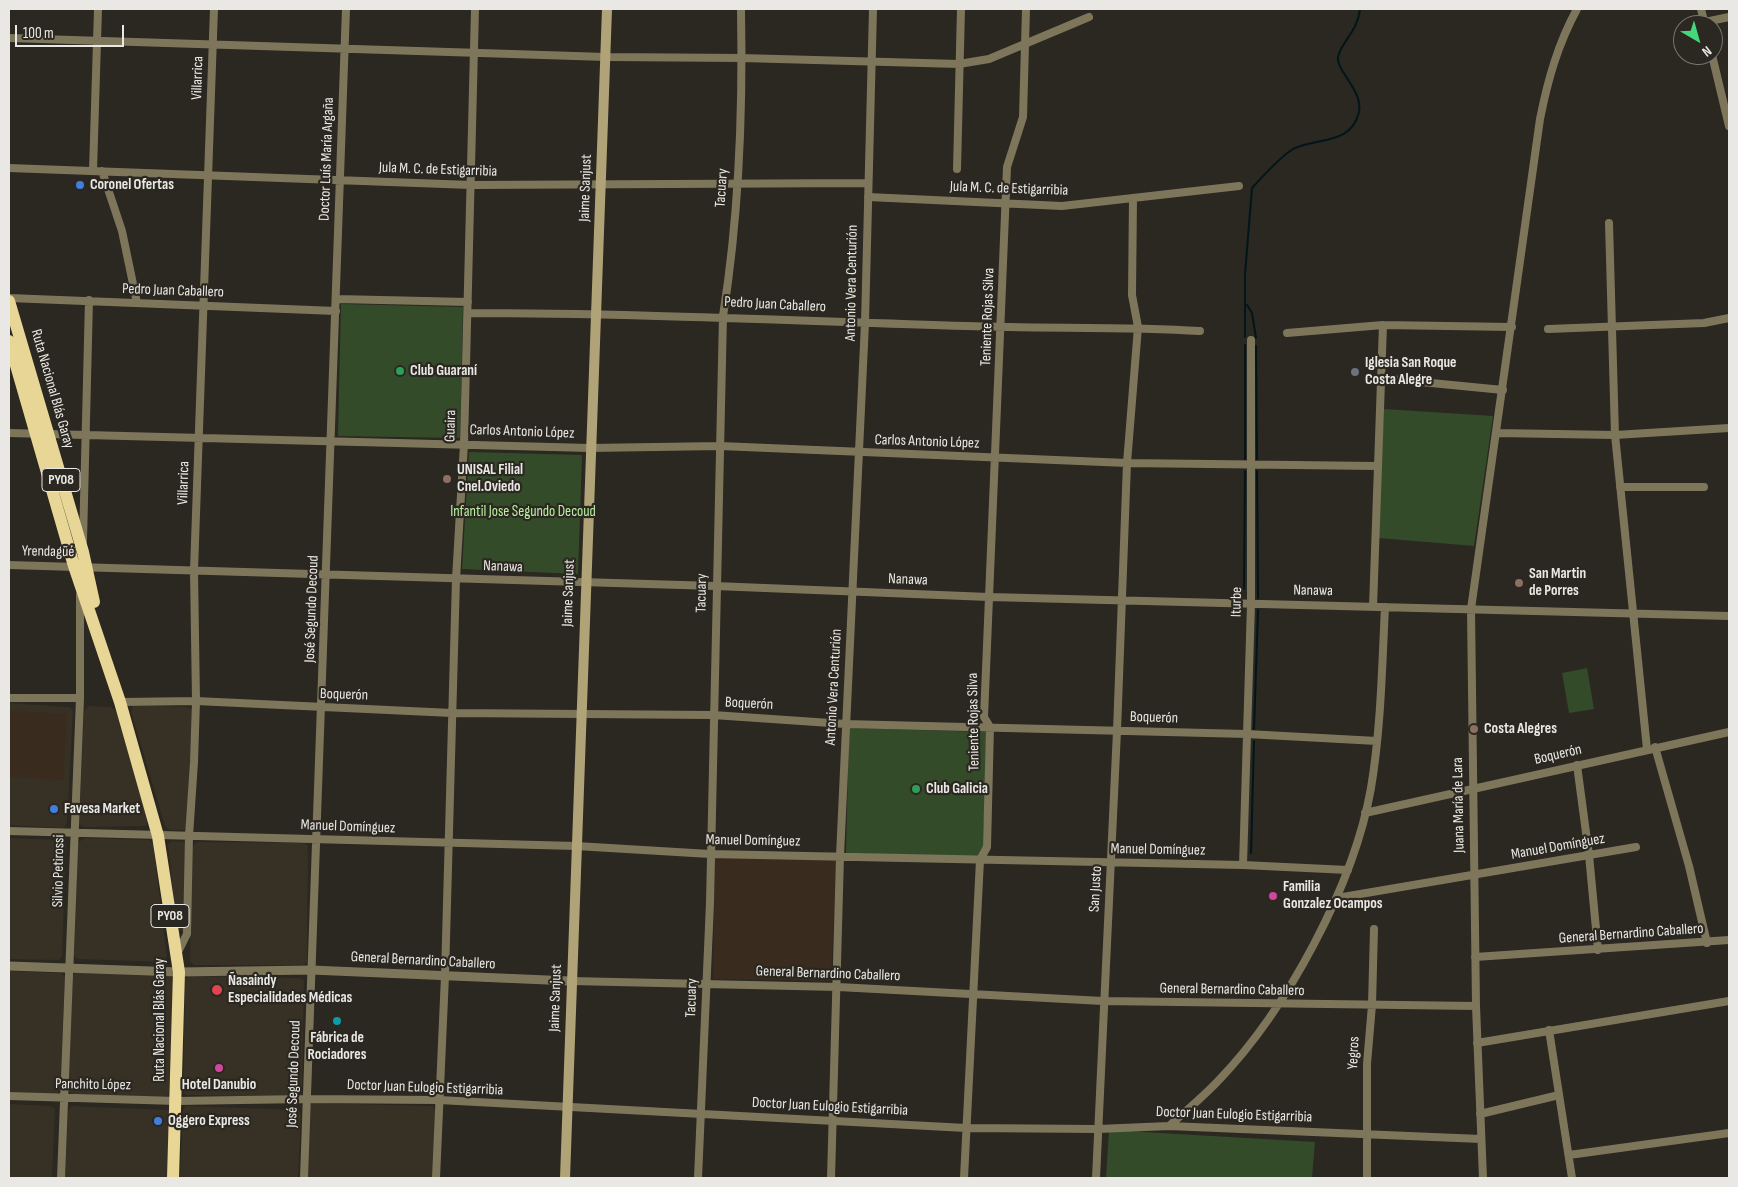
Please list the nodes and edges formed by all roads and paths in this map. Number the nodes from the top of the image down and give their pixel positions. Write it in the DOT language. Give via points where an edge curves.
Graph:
graph roads {
  1 [pos="98,9"];
  2 [pos="214,9"];
  3 [pos="346,9"];
  4 [pos="475,9"];
  5 [pos="606,9"];
  6 [pos="741,9"];
  7 [pos="873,9"];
  8 [pos="961,9"];
  9 [pos="1026,9"];
  10 [pos="1577,9"];
  11 [pos="1089,16"];
  12 [pos="9,38"];
  13 [pos="97,40"];
  14 [pos="1025,43"];
  15 [pos="213,44"];
  16 [pos="344,48"];
  17 [pos="474,54"];
  18 [pos="606,57"];
  19 [pos="742,58"];
  20 [pos="872,62"];
  21 [pos="959,64"];
  22 [pos="1715,65"];
  23 [pos="1727,109"];
  24 [pos="1729,126"];
  25 [pos="9,168"];
  26 [pos="957,169"];
  27 [pos="98,171"];
  28 [pos="208,175"];
  29 [pos="340,180"];
  30 [pos="868,183"];
  31 [pos="736,184"];
  32 [pos="471,185"];
  33 [pos="601,185"];
  34 [pos="1239,186"];
  35 [pos="868,197"];
  36 [pos="1133,198"];
  37 [pos="1006,204"];
  38 [pos="1609,223"];
  39 [pos="336,299"];
  40 [pos="9,300"];
  41 [pos="89,300"];
  42 [pos="468,302"];
  43 [pos="137,303"];
  44 [pos="204,306"];
  45 [pos="336,311"];
  46 [pos="468,313"];
  47 [pos="596,313"];
  48 [pos="724,316"];
  49 [pos="1729,318"];
  50 [pos="865,323"];
  51 [pos="1383,325"];
  52 [pos="1001,327"];
  53 [pos="1138,327"];
  54 [pos="1512,327"];
  55 [pos="1548,328"];
  56 [pos="1612,328"];
  57 [pos="1200,331"];
  58 [pos="1287,333"];
  59 [pos="9,340"];
  60 [pos="1251,340"];
  61 [pos="1380,378"];
  62 [pos="1503,390"];
  63 [pos="1729,428"];
  64 [pos="9,433"];
  65 [pos="1497,433"];
  66 [pos="42,434"];
  67 [pos="86,435"];
  68 [pos="1615,435"];
  69 [pos="199,438"];
  70 [pos="332,440"];
  71 [pos="464,444"];
  72 [pos="720,446"];
  73 [pos="590,448"];
  74 [pos="859,453"];
  75 [pos="995,459"];
  76 [pos="1127,463"];
  77 [pos="1251,465"];
  78 [pos="1378,466"];
  79 [pos="1620,487"];
  80 [pos="1704,487"];
  81 [pos="83,552"];
  82 [pos="9,565"];
  83 [pos="80,566"];
  84 [pos="194,570"];
  85 [pos="327,574"];
  86 [pos="456,579"];
  87 [pos="80,583"];
  88 [pos="585,583"];
  89 [pos="716,586"];
  90 [pos="852,592"];
  91 [pos="989,597"];
  92 [pos="1121,600"];
  93 [pos="1251,604"];
  94 [pos="1373,607"];
  95 [pos="1385,607"];
  96 [pos="1471,609"];
  97 [pos="1632,613"];
  98 [pos="1729,616"];
  99 [pos="108,660"];
  100 [pos="9,698"];
  101 [pos="80,698"];
  102 [pos="120,702"];
  103 [pos="196,702"];
  104 [pos="322,708"];
  105 [pos="452,713"];
  106 [pos="580,715"];
  107 [pos="713,716"];
  108 [pos="846,724"];
  109 [pos="990,727"];
  110 [pos="1117,731"];
  111 [pos="1729,732"];
  112 [pos="1247,734"];
  113 [pos="1377,741"];
  114 [pos="1651,748"];
  115 [pos="1577,765"];
  116 [pos="1473,789"];
  117 [pos="1365,813"];
  118 [pos="9,831"];
  119 [pos="74,834"];
  120 [pos="158,836"];
  121 [pos="189,836"];
  122 [pos="316,839"];
  123 [pos="448,844"];
  124 [pos="576,846"];
  125 [pos="1636,847"];
  126 [pos="710,854"];
  127 [pos="1589,855"];
  128 [pos="840,856"];
  129 [pos="980,860"];
  130 [pos="1111,862"];
  131 [pos="1243,865"];
  132 [pos="1348,870"];
  133 [pos="1474,876"];
  134 [pos="1337,898"];
  135 [pos="1374,929"];
  136 [pos="1729,940"];
  137 [pos="1706,943"];
  138 [pos="1598,950"];
  139 [pos="176,955"];
  140 [pos="1475,958"];
  141 [pos="9,966"];
  142 [pos="70,968"];
  143 [pos="311,970"];
  144 [pos="179,972"];
  145 [pos="445,976"];
  146 [pos="572,982"];
  147 [pos="706,984"];
  148 [pos="838,987"];
  149 [pos="973,994"];
  150 [pos="1104,1001"];
  151 [pos="1729,1001"];
  152 [pos="1279,1005"];
  153 [pos="1372,1005"];
  154 [pos="1476,1006"];
  155 [pos="1549,1030"];
  156 [pos="1477,1043"];
  157 [pos="1559,1095"];
  158 [pos="9,1096"];
  159 [pos="64,1099"];
  160 [pos="306,1099"];
  161 [pos="439,1100"];
  162 [pos="177,1101"];
  163 [pos="568,1106"];
  164 [pos="702,1114"];
  165 [pos="1480,1114"];
  166 [pos="833,1122"];
  167 [pos="1169,1126"];
  168 [pos="966,1128"];
  169 [pos="1098,1129"];
  170 [pos="1367,1133"];
  171 [pos="1729,1133"];
  172 [pos="1481,1139"];
  173 [pos="1569,1155"];
  174 [pos="61,1178"];
  175 [pos="173,1178"];
  176 [pos="304,1178"];
  177 [pos="436,1178"];
  178 [pos="565,1178"];
  179 [pos="698,1178"];
  180 [pos="831,1178"];
  181 [pos="964,1178"];
  182 [pos="1096,1178"];
  183 [pos="1367,1178"];
  184 [pos="1483,1178"];
  185 [pos="1572,1178"];
  1 -- 13 [label="street"];
  2 -- 15 [label="street, Villarrica"];
  3 -- 16 [label="street, Doctor Luís María Argaña"];
  4 -- 17 [label="street, Guaira"];
  5 -- 18 [label="main road, Jaime Sanjust"];
  6 -- 19 [label="street, Tacuary"];
  7 -- 20 [label="street, Antonio Vera Centurión"];
  8 -- 21 [label="street"];
  9 -- 14 [label="street, Teniente Rojas Silva"];
  10 -- 54 [label="street, Juana María de Lara" via="1550,71 1540,119"];
  11 -- 14 [label="street"];
  12 -- 13 [label="street"];
  13 -- 15 [label="street"];
  13 -- 27 [label="street"];
  14 -- 21 [label="street" via="989,59"];
  14 -- 37 [label="street, Teniente Rojas Silva" via="1023,117 1007,167"];
  15 -- 16 [label="street"];
  15 -- 28 [label="street, Villarrica"];
  16 -- 17 [label="street"];
  16 -- 29 [label="street, Doctor Luís María Argaña"];
  17 -- 18 [label="street"];
  17 -- 32 [label="street, Guaira"];
  18 -- 19 [label="street"];
  18 -- 33 [label="main road, Jaime Sanjust"];
  19 -- 20 [label="street"];
  19 -- 31 [label="street, Tacuary"];
  20 -- 21 [label="street"];
  20 -- 30 [label="street, Antonio Vera Centurión"];
  21 -- 26 [label="street"];
  22 -- 23 [label="street"];
  23 -- 24 [label="street"];
  25 -- 27 [label="street, Jula M. C. de Estigarribia"];
  27 -- 28 [label="street, Jula M. C. de Estigarribia"];
  27 -- 43 [label="street" via="122,231"];
  28 -- 29 [label="street, Jula M. C. de Estigarribia"];
  28 -- 44 [label="street, Villarrica"];
  29 -- 32 [label="street, Jula M. C. de Estigarribia"];
  29 -- 39 [label="street, Doctor Luís María Argaña"];
  30 -- 31 [label="street, Jula M. C. de Estigarribia"];
  30 -- 35 [label="street, Antonio Vera Centurión"];
  31 -- 33 [label="street, Jula M. C. de Estigarribia"];
  31 -- 48 [label="street, Tacuary"];
  32 -- 33 [label="street, Jula M. C. de Estigarribia"];
  32 -- 42 [label="street, Guaira"];
  33 -- 47 [label="main road, Jaime Sanjust"];
  34 -- 36 [label="street, Jula M. C. de Estigarribia"];
  35 -- 37 [label="street, Jula M. C. de Estigarribia"];
  35 -- 50 [label="street, Antonio Vera Centurión"];
  36 -- 37 [label="street, Jula M. C. de Estigarribia" via="1062,206"];
  36 -- 53 [label="street, San Justo" via="1132,295"];
  37 -- 52 [label="street, Teniente Rojas Silva"];
  38 -- 56 [label="street"];
  39 -- 42 [label="street"];
  39 -- 45 [label="street, Doctor Luís María Argaña"];
  40 -- 41 [label="street, Pedro Juan Caballero"];
  40 -- 66 [label="highway, Ruta Nacional Blás Garay / PY08"];
  41 -- 43 [label="street, Pedro Juan Caballero"];
  41 -- 67 [label="street"];
  42 -- 46 [label="street, Guaira"];
  43 -- 44 [label="street, Pedro Juan Caballero"];
  44 -- 45 [label="street, Pedro Juan Caballero"];
  44 -- 69 [label="street, Villarrica"];
  45 -- 70 [label="street, José Segundo Decoud"];
  46 -- 47 [label="street, Pedro Juan Caballero"];
  46 -- 71 [label="street, Guaira"];
  47 -- 48 [label="street, Pedro Juan Caballero"];
  47 -- 73 [label="main road, Jaime Sanjust"];
  48 -- 50 [label="street, Pedro Juan Caballero"];
  48 -- 72 [label="street, Tacuary"];
  49 -- 56 [label="street" via="1704,323"];
  50 -- 52 [label="street, Pedro Juan Caballero"];
  50 -- 74 [label="street, Antonio Vera Centurión"];
  51 -- 54 [label="street"];
  51 -- 58 [label="street"];
  51 -- 61 [label="street"];
  52 -- 53 [label="street, Pedro Juan Caballero"];
  52 -- 75 [label="street, Teniente Rojas Silva"];
  53 -- 57 [label="street, Pedro Juan Caballero"];
  53 -- 76 [label="street, San Justo"];
  54 -- 62 [label="street, Juana María de Lara"];
  55 -- 56 [label="street"];
  56 -- 68 [label="street"];
  59 -- 66 [label="highway, Ruta Nacional Blás Garay / PY08"];
  60 -- 77 [label="street, Iturbe"];
  61 -- 62 [label="street"];
  61 -- 78 [label="street"];
  62 -- 65 [label="street, Juana María de Lara"];
  63 -- 68 [label="street"];
  64 -- 66 [label="street, Carlos Antonio López"];
  65 -- 68 [label="street"];
  65 -- 96 [label="street, Juana María de Lara"];
  66 -- 67 [label="street, Carlos Antonio López"];
  66 -- 81 [label="highway, Ruta Nacional Blás Garay / PY08"];
  66 -- 83 [label="highway, Ruta Nacional Blás Garay / PY08"];
  67 -- 69 [label="street, Carlos Antonio López"];
  67 -- 81 [label="street"];
  68 -- 79 [label="street"];
  69 -- 70 [label="street, Carlos Antonio López"];
  69 -- 84 [label="street, Villarrica"];
  70 -- 71 [label="street, Carlos Antonio López"];
  70 -- 85 [label="street, José Segundo Decoud"];
  71 -- 73 [label="street, Carlos Antonio López"];
  71 -- 86 [label="street, Guaira"];
  72 -- 73 [label="street, Carlos Antonio López"];
  72 -- 74 [label="street, Carlos Antonio López"];
  72 -- 89 [label="street, Tacuary"];
  73 -- 88 [label="main road, Jaime Sanjust"];
  74 -- 75 [label="street, Carlos Antonio López"];
  74 -- 90 [label="street, Antonio Vera Centurión"];
  75 -- 76 [label="street, Carlos Antonio López"];
  75 -- 91 [label="street, Teniente Rojas Silva"];
  76 -- 77 [label="street, Carlos Antonio López"];
  76 -- 92 [label="street, San Justo"];
  77 -- 78 [label="street, Carlos Antonio López"];
  77 -- 93 [label="street, Iturbe"];
  78 -- 94 [label="street"];
  79 -- 80 [label="street"];
  79 -- 97 [label="street"];
  81 -- 83 [label="highway, Ruta Nacional Blás Garay / PY08"];
  82 -- 83 [label="street, Yrendagüé"];
  83 -- 84 [label="street, Nanawa"];
  83 -- 87 [label="highway, Ruta Nacional Blás Garay / PY08"];
  83 -- 99 [label="highway, Ruta Nacional Blás Garay / PY08"];
  84 -- 85 [label="street, Nanawa"];
  84 -- 103 [label="street, Villarrica"];
  85 -- 86 [label="street, Nanawa"];
  85 -- 104 [label="street, José Segundo Decoud"];
  86 -- 88 [label="street, Nanawa"];
  86 -- 105 [label="street, Guaira"];
  87 -- 99 [label="highway, Ruta Nacional Blás Garay / PY08"];
  87 -- 101 [label="street, Silvio Petirossi"];
  88 -- 89 [label="street, Nanawa"];
  88 -- 106 [label="main road, Jaime Sanjust"];
  89 -- 90 [label="street, Nanawa"];
  89 -- 107 [label="street, Tacuary"];
  90 -- 91 [label="street, Nanawa"];
  90 -- 108 [label="street, Antonio Vera Centurión"];
  91 -- 92 [label="street, Nanawa"];
  91 -- 109 [label="street, Teniente Rojas Silva" via="984,717"];
  92 -- 93 [label="street, Nanawa"];
  92 -- 110 [label="street, San Justo"];
  93 -- 94 [label="street, Nanawa"];
  93 -- 112 [label="street, Iturbe"];
  94 -- 95 [label="street, Nanawa"];
  95 -- 96 [label="street, Nanawa"];
  95 -- 113 [label="street"];
  96 -- 97 [label="street, Nanawa"];
  96 -- 116 [label="street, Juana María de Lara"];
  97 -- 98 [label="street, Nanawa"];
  97 -- 114 [label="street"];
  99 -- 102 [label="highway, Ruta Nacional Blás Garay / PY08"];
  100 -- 101 [label="street"];
  101 -- 119 [label="street, Silvio Petirossi"];
  102 -- 103 [label="street, Boquerón"];
  102 -- 120 [label="highway, Ruta Nacional Blás Garay / PY08"];
  103 -- 104 [label="street, Boquerón"];
  103 -- 121 [label="street, Villarrica"];
  104 -- 105 [label="street, Boquerón"];
  104 -- 122 [label="street, José Segundo Decoud"];
  105 -- 106 [label="street, Boquerón"];
  105 -- 123 [label="street, Guaira"];
  106 -- 107 [label="street, Boquerón"];
  106 -- 124 [label="main road, Jaime Sanjust"];
  107 -- 108 [label="street, Boquerón"];
  107 -- 126 [label="street, Tacuary"];
  108 -- 109 [label="street, Boquerón"];
  108 -- 128 [label="street, Antonio Vera Centurión"];
  109 -- 110 [label="street, Boquerón"];
  109 -- 129 [label="street, Teniente Rojas Silva" via="987,847"];
  110 -- 112 [label="street, Boquerón"];
  110 -- 130 [label="street, San Justo"];
  111 -- 114 [label="street, Boquerón"];
  112 -- 113 [label="street, Boquerón"];
  112 -- 131 [label="street, Iturbe"];
  113 -- 117 [label="street"];
  114 -- 115 [label="street, Boquerón"];
  114 -- 137 [label="street" via="1688,866"];
  115 -- 116 [label="street, Boquerón"];
  115 -- 127 [label="street"];
  116 -- 117 [label="street, Boquerón"];
  116 -- 133 [label="street, Juana María de Lara"];
  117 -- 132 [label="street"];
  118 -- 119 [label="street, Manuel Domínguez"];
  119 -- 120 [label="street, Manuel Domínguez"];
  119 -- 142 [label="street, Silvio Petirossi"];
  120 -- 121 [label="street, Manuel Domínguez"];
  120 -- 139 [label="highway, Ruta Nacional Blás Garay / PY08"];
  121 -- 122 [label="street, Manuel Domínguez"];
  121 -- 139 [label="street, Villarrica" via="187,934"];
  122 -- 123 [label="street, Manuel Domínguez"];
  122 -- 143 [label="street, José Segundo Decoud"];
  123 -- 124 [label="street, Manuel Domínguez"];
  123 -- 145 [label="street, Guaira"];
  124 -- 126 [label="street, Manuel Domínguez"];
  124 -- 146 [label="main road, Jaime Sanjust"];
  125 -- 127 [label="street, Manuel Domínguez"];
  126 -- 128 [label="street, Manuel Domínguez"];
  126 -- 147 [label="street, Tacuary"];
  127 -- 133 [label="street, Manuel Domínguez"];
  127 -- 138 [label="street"];
  128 -- 129 [label="street, Manuel Domínguez"];
  128 -- 148 [label="street, Antonio Vera Centurión"];
  129 -- 130 [label="street, Manuel Domínguez"];
  129 -- 149 [label="street, Teniente Rojas Silva"];
  130 -- 131 [label="street, Manuel Domínguez"];
  130 -- 150 [label="street, San Justo"];
  131 -- 132 [label="street, Manuel Domínguez"];
  132 -- 134 [label="street"];
  133 -- 134 [label="street, Manuel Domínguez"];
  133 -- 140 [label="street, Juana María de Lara"];
  134 -- 152 [label="street"];
  135 -- 153 [label="street, Yegros"];
  136 -- 137 [label="street, General Bernardino Caballero"];
  137 -- 138 [label="street, General Bernardino Caballero"];
  138 -- 140 [label="street, General Bernardino Caballero"];
  139 -- 144 [label="highway, Ruta Nacional Blás Garay / PY08"];
  140 -- 154 [label="street, Juana María de Lara"];
  141 -- 142 [label="street, General Bernardino Caballero"];
  142 -- 144 [label="street, General Bernardino Caballero"];
  142 -- 159 [label="street, Silvio Petirossi"];
  143 -- 144 [label="street, General Bernardino Caballero"];
  143 -- 145 [label="street, General Bernardino Caballero"];
  143 -- 160 [label="street, José Segundo Decoud"];
  144 -- 162 [label="highway, Ruta Nacional Blás Garay / PY08"];
  145 -- 146 [label="street, General Bernardino Caballero"];
  145 -- 161 [label="street, Guaira"];
  146 -- 147 [label="street, General Bernardino Caballero"];
  146 -- 163 [label="main road, Jaime Sanjust"];
  147 -- 148 [label="street, General Bernardino Caballero"];
  147 -- 164 [label="street, Tacuary"];
  148 -- 149 [label="street, General Bernardino Caballero"];
  148 -- 166 [label="street, Antonio Vera Centurión"];
  149 -- 150 [label="street, General Bernardino Caballero"];
  149 -- 168 [label="street, Teniente Rojas Silva"];
  150 -- 152 [label="street, General Bernardino Caballero"];
  150 -- 169 [label="street, San Justo"];
  151 -- 155 [label="street"];
  152 -- 153 [label="street, General Bernardino Caballero"];
  152 -- 167 [label="street" via="1220,1080"];
  153 -- 154 [label="street, General Bernardino Caballero"];
  153 -- 170 [label="street, Yegros" via="1366,1064"];
  154 -- 156 [label="street, Juana María de Lara"];
  155 -- 156 [label="street"];
  155 -- 157 [label="street"];
  156 -- 165 [label="street, Juana María de Lara"];
  157 -- 165 [label="street"];
  157 -- 173 [label="street"];
  158 -- 159 [label="street, Panchito López"];
  159 -- 162 [label="street, Panchito López"];
  159 -- 174 [label="street, Silvio Petirossi"];
  160 -- 161 [label="street, Doctor Juan Eulogio Estigarribia"];
  160 -- 162 [label="street, Doctor Juan Eulogio Estigarribia"];
  160 -- 176 [label="street, José Segundo Decoud"];
  161 -- 163 [label="street, Doctor Juan Eulogio Estigarribia"];
  161 -- 177 [label="street, Guaira"];
  162 -- 175 [label="highway, Ruta Nacional Blás Garay / PY08"];
  163 -- 164 [label="street, Doctor Juan Eulogio Estigarribia"];
  163 -- 178 [label="main road, Jaime Sanjust"];
  164 -- 166 [label="street, Doctor Juan Eulogio Estigarribia"];
  164 -- 179 [label="street, Tacuary"];
  165 -- 172 [label="street, Juana María de Lara"];
  166 -- 168 [label="street, Doctor Juan Eulogio Estigarribia"];
  166 -- 180 [label="street, Antonio Vera Centurión"];
  167 -- 169 [label="street, Doctor Juan Eulogio Estigarribia"];
  167 -- 170 [label="street, Doctor Juan Eulogio Estigarribia"];
  168 -- 169 [label="street, Doctor Juan Eulogio Estigarribia"];
  168 -- 181 [label="street, Teniente Rojas Silva"];
  169 -- 182 [label="street, San Justo"];
  170 -- 172 [label="street, Doctor Juan Eulogio Estigarribia"];
  170 -- 183 [label="street, Yegros"];
  171 -- 173 [label="street"];
  172 -- 184 [label="street, Juana María de Lara"];
  173 -- 185 [label="street"];
}
